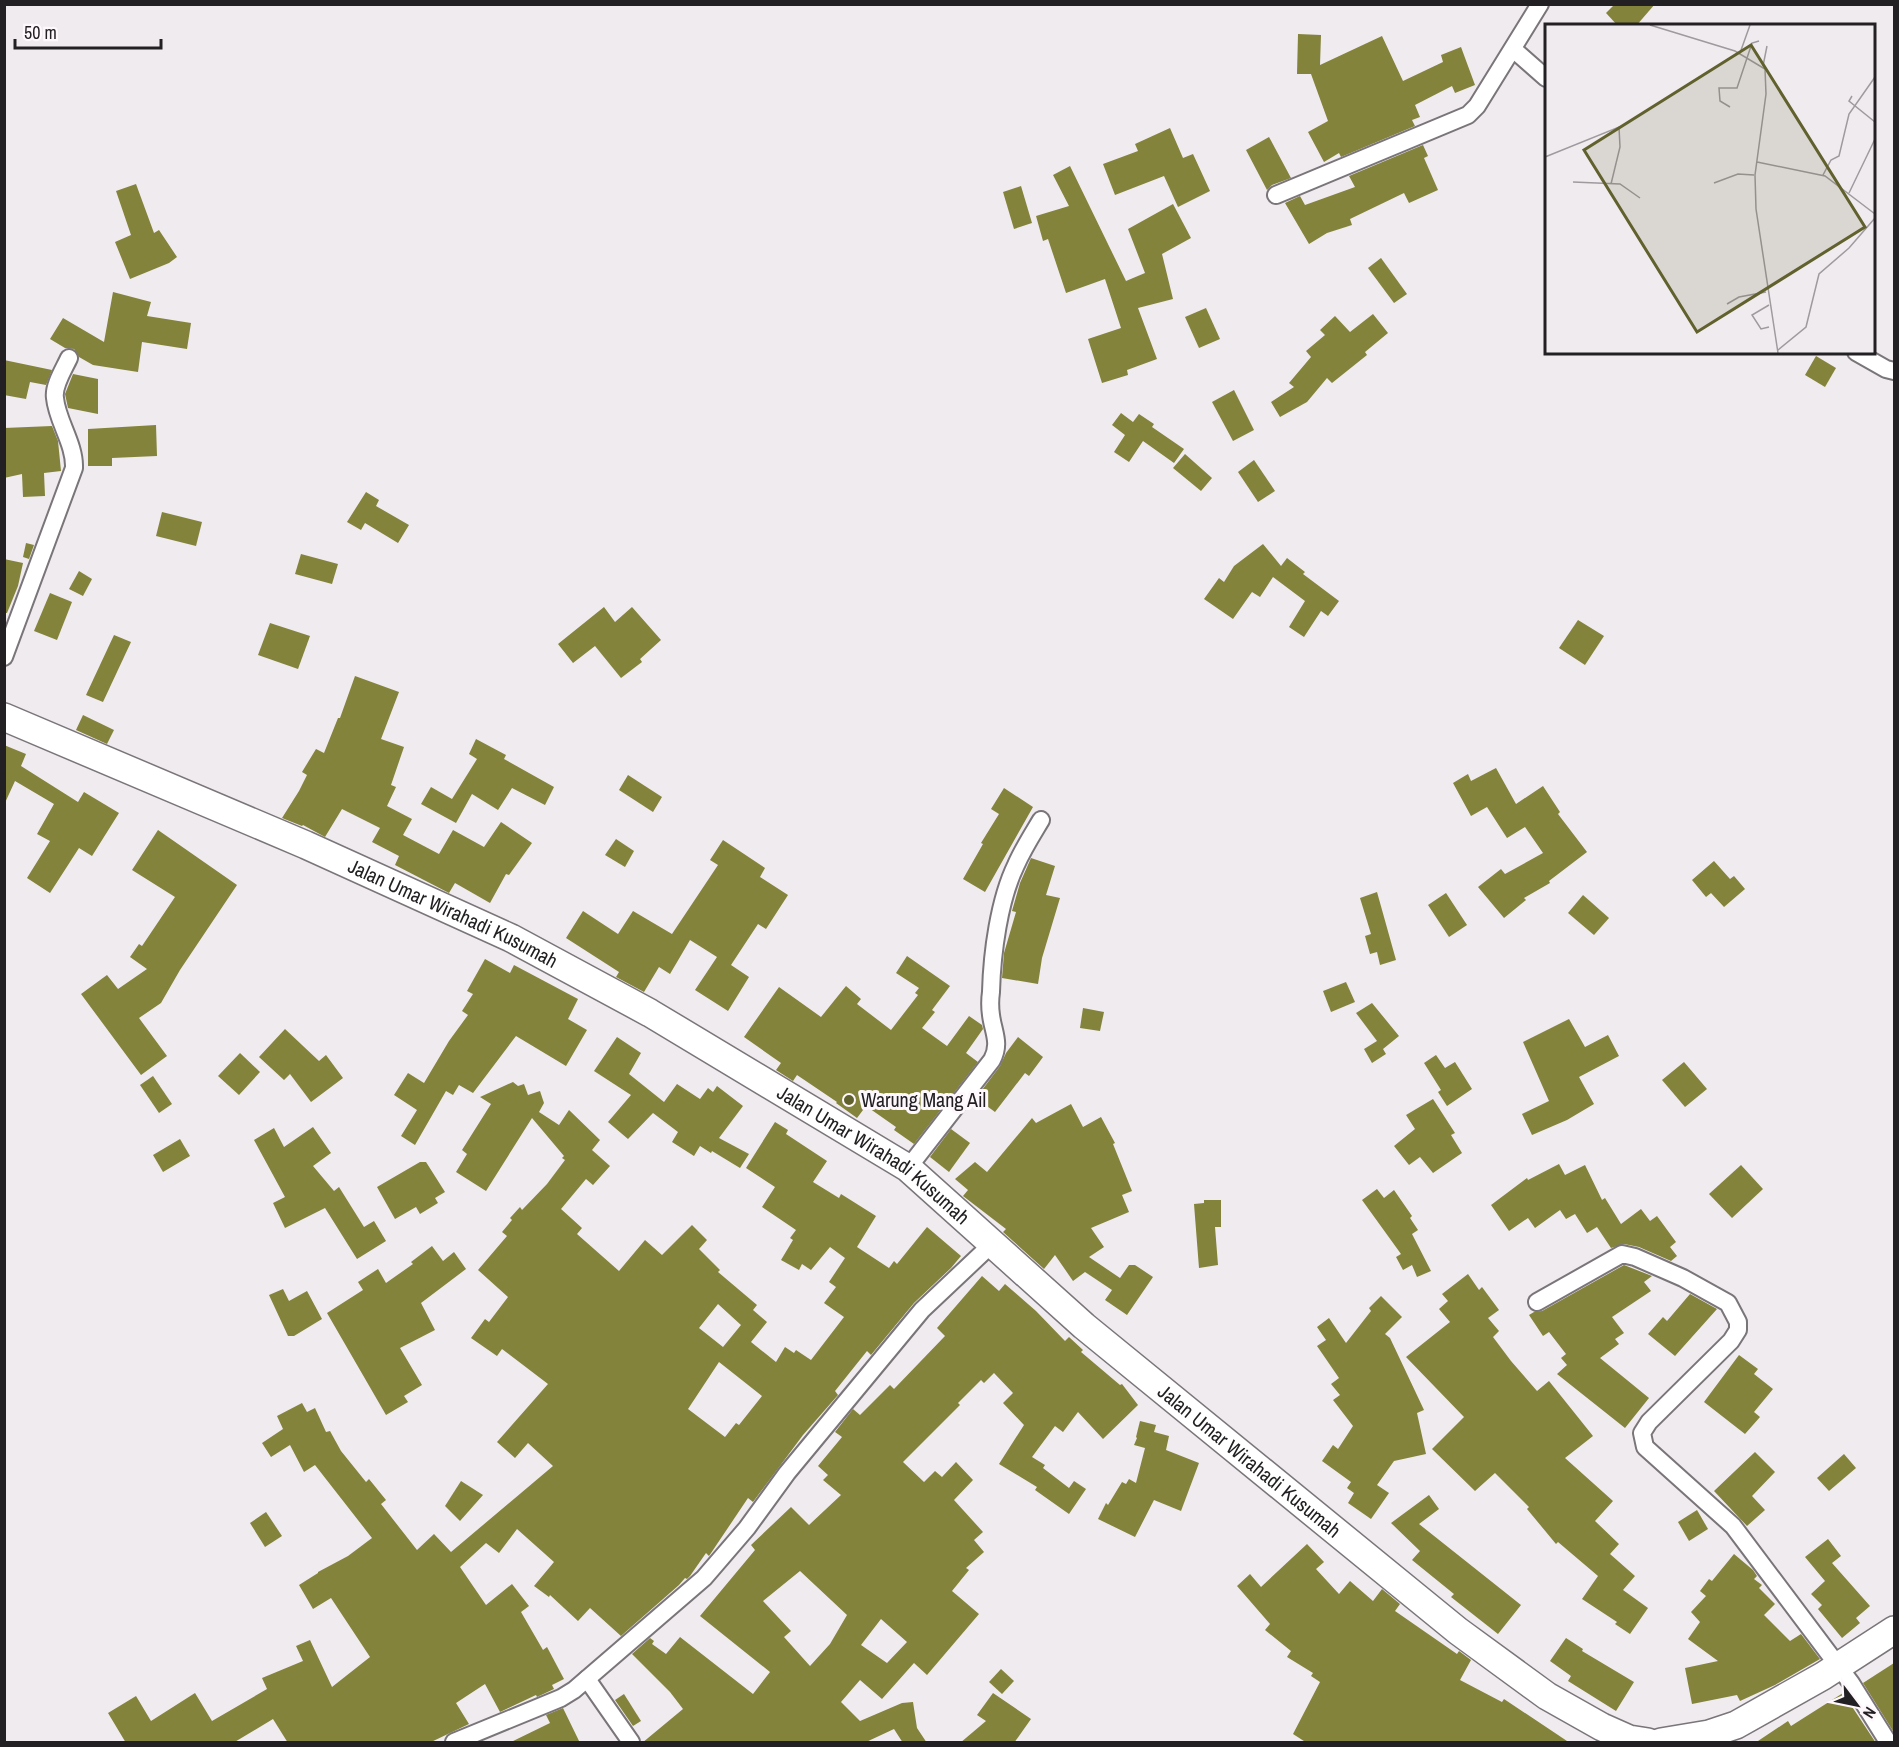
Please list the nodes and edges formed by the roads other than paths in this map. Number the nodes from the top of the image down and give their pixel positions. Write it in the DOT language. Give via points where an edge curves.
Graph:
graph roads {
  1 [pos="1540,4"];
  2 [pos="1513,49"];
  3 [pos="1545,77"];
  4 [pos="1276,195"];
  5 [pos="1860,354"];
  6 [pos="69,358"];
  7 [pos="1894,370"];
  8 [pos="4,657"];
  9 [pos="4,717"];
  10 [pos="1041,820"];
  11 [pos="908,1168"];
  12 [pos="993,1243"];
  13 [pos="1537,1302"];
  14 [pos="1894,1630"];
  15 [pos="1839,1666"];
  16 [pos="587,1679"];
  17 [pos="1676,1741"];
  18 [pos="454,1743"];
  19 [pos="631,1743"];
  20 [pos="1648,1743"];
  21 [pos="1888,1743"];
  1 -- 2 [label="street"];
  2 -- 3 [label="street"];
  2 -- 4 [label="street" via="1468,115"];
  5 -- 7 [label="street"];
  6 -- 8 [label="street" via="54,397 74,468"];
  9 -- 11 [label="main road, Jalan Umar Wirahadi Kusumah" via="306,845 511,938 650,1013"];
  10 -- 11 [label="street" via="1015,866 1000,918 991,993 997,1050"];
  11 -- 12 [label="main road, Jalan Umar Wirahadi Kusumah"];
  12 -- 16 [label="street" via="922,1310 704,1578"];
  12 -- 20 [label="main road, Jalan Umar Wirahadi Kusumah" via="1084,1326 1458,1631 1547,1696 1602,1727"];
  13 -- 15 [label="street" via="1622,1254 1683,1278 1728,1303 1738,1322 1731,1341 1649,1422 1642,1433 1645,1447 1733,1526"];
  14 -- 15 [label="main road"];
  15 -- 17 [label="main road" via="1736,1725"];
  15 -- 21 [label="street"];
  16 -- 18 [label="street" via="561,1698"];
  16 -- 19 [label="street"];
}
